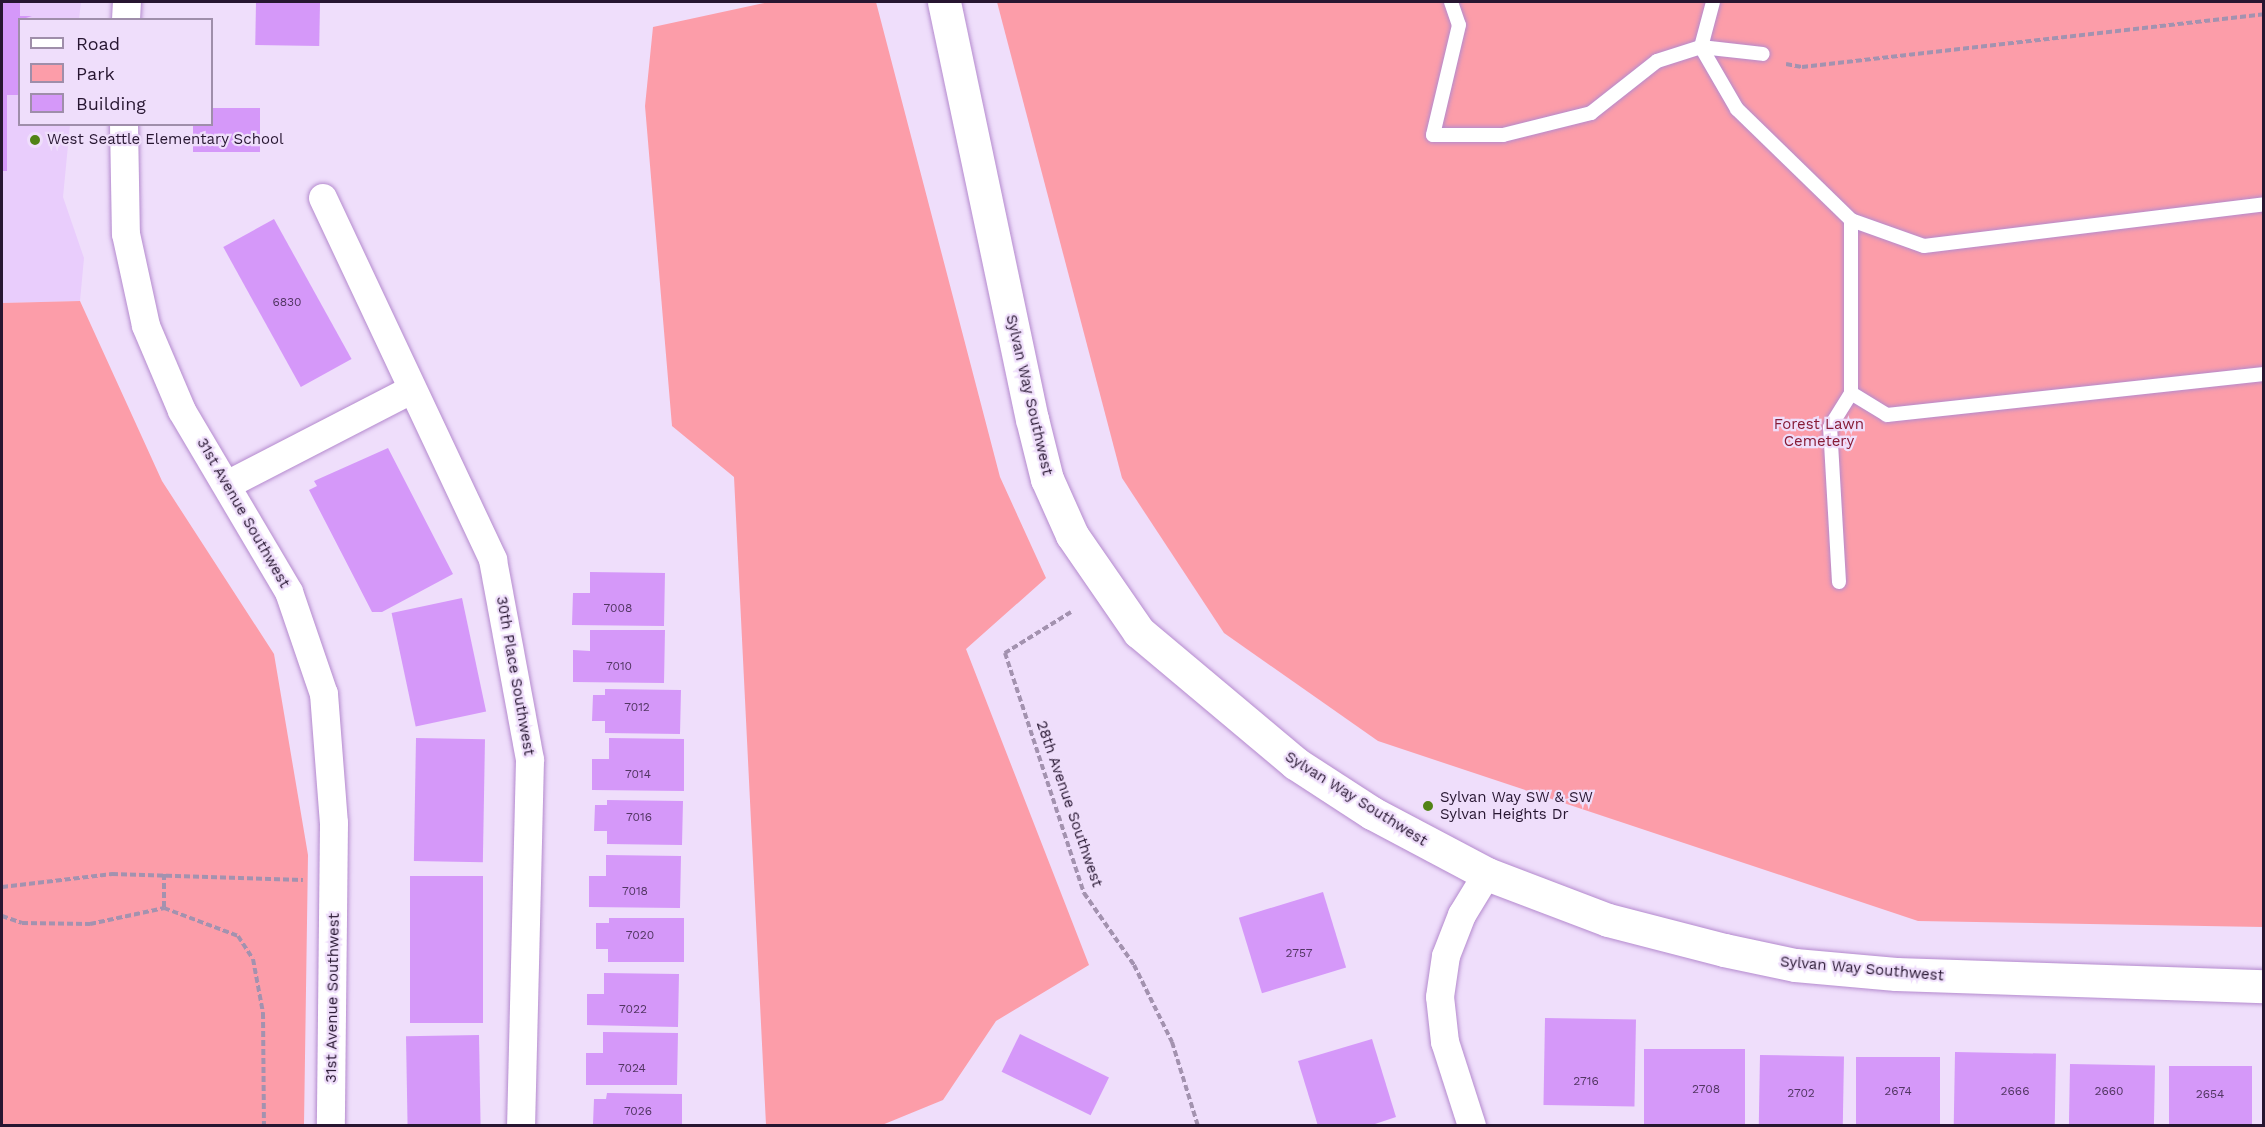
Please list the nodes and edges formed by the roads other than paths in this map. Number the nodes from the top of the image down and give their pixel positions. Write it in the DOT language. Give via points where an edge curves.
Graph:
graph roads {
  1 [pos="127,2"];
  2 [pos="944,2"];
  3 [pos="1451,2"];
  4 [pos="1713,2"];
  5 [pos="126,18"];
  6 [pos="1701,47"];
  7 [pos="1763,54"];
  8 [pos="124,126"];
  9 [pos="323,198"];
  10 [pos="2264,204"];
  11 [pos="1851,220"];
  12 [pos="2264,374"];
  13 [pos="409,391"];
  14 [pos="1851,393"];
  15 [pos="227,485"];
  16 [pos="1839,582"];
  17 [pos="1487,874"];
  18 [pos="2264,986"];
  19 [pos="331,1125"];
  20 [pos="521,1125"];
  21 [pos="1472,1125"];
  1 -- 5 [label="street"];
  2 -- 17 [label="street, Sylvan Way Southwest" via="1047,479 1104,588 1139,632 1197,685 1295,763 1382,819"];
  3 -- 6 [label="lane" via="1459,25 1433,135 1503,135 1591,113 1657,61"];
  4 -- 6 [label="lane"];
  6 -- 7 [label="lane"];
  6 -- 11 [label="lane" via="1737,109"];
  8 -- 15 [label="street, 31st Avenue Southwest" via="126,234 134,284 182,411"];
  9 -- 13 [label="street, 30th Place Southwest" via="398,351"];
  10 -- 11 [label="lane" via="1924,246"];
  11 -- 14 [label="lane"];
  12 -- 14 [label="lane" via="1887,415"];
  13 -- 15 [label="street"];
  13 -- 20 [label="street, 30th Place Southwest" via="493,560 522,705 530,760"];
  14 -- 16 [label="lane" via="1830,427"];
  15 -- 19 [label="street, 31st Avenue Southwest" via="289,592 324,694 334,823"];
  17 -- 18 [label="street, Sylvan Way Southwest" via="1608,920 1795,965 1974,979"];
  17 -- 21 [label="street" via="1462,915 1446,956 1440,997 1445,1042"];
}
